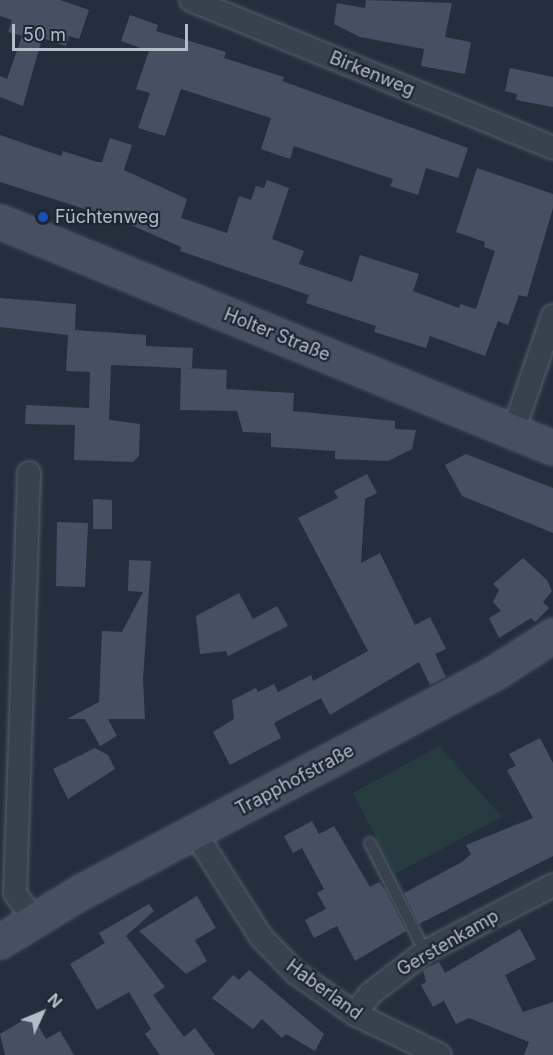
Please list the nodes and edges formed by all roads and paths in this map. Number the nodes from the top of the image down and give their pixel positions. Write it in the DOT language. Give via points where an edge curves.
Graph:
graph roads {
  1 [pos="191,0"];
  2 [pos="553,148"];
  3 [pos="0,222"];
  4 [pos="553,316"];
  5 [pos="513,432"];
  6 [pos="553,448"];
  7 [pos="30,472"];
  8 [pos="553,636"];
  9 [pos="195,833"];
  10 [pos="369,843"];
  11 [pos="553,885"];
  12 [pos="33,919"];
  13 [pos="0,942"];
  14 [pos="425,952"];
  15 [pos="355,1014"];
  16 [pos="435,1054"];
  1 -- 2 [label="street, Birkenweg"];
  3 -- 5 [label="street, Holter Straße"];
  4 -- 5 [label="street"];
  5 -- 6 [label="street, Holter Straße"];
  7 -- 12 [label="street" via="15,893"];
  8 -- 9 [label="street, Trapphofstraße" via="497,672"];
  9 -- 12 [label="street, Trapphofstraße"];
  9 -- 15 [label="street, Haberland" via="261,937 296,973"];
  10 -- 14 [label="lane"];
  11 -- 14 [label="street, Gerstenkamp"];
  12 -- 13 [label="street, Trapphofstraße"];
  14 -- 15 [label="street, Gerstenkamp" via="394,973"];
  15 -- 16 [label="street, Haberland"];
}
